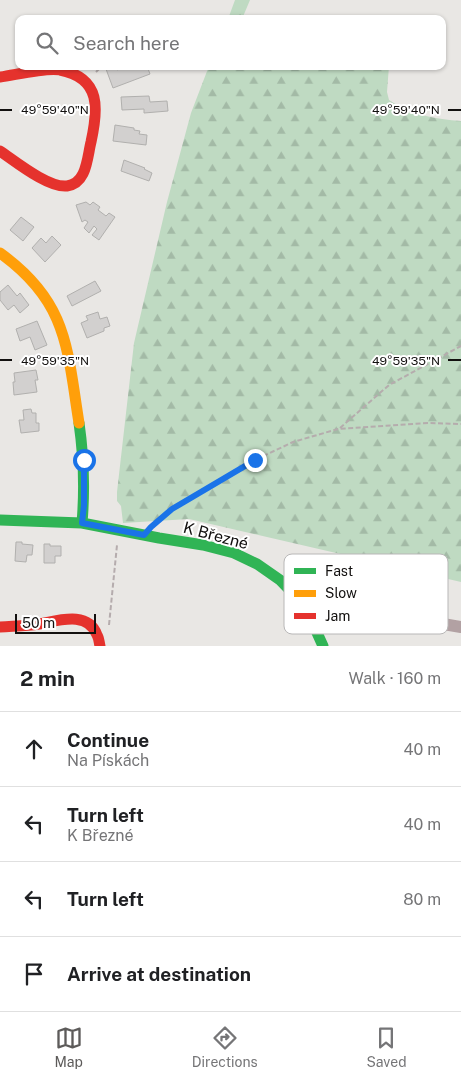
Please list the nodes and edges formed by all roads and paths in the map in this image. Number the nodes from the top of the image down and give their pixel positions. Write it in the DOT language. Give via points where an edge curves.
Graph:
graph roads {
  1 [pos="0,77"];
  2 [pos="0,151"];
  3 [pos="0,253"];
  4 [pos="461,346"];
  5 [pos="461,424"];
  6 [pos="338,429"];
  7 [pos="0,520"];
  8 [pos="82,523"];
  9 [pos="119,530"];
  10 [pos="144,535"];
  11 [pos="284,584"];
  12 [pos="448,625"];
  13 [pos="0,626"];
  14 [pos="461,627"];
  15 [pos="108,629"];
  16 [pos="318,634"];
  17 [pos="100,646"];
  18 [pos="323,646"];
  1 -- 2 [label="street" via="54,70 73,73 85,82 96,105 86,167 80,179 72,185 56,186"];
  3 -- 8 [label="street" via="39,289 64,336 84,460"];
  4 -- 6 [label="path" via="389,385"];
  5 -- 6 [label="path"];
  6 -- 10 [label="path" via="294,442 255,460 172,509"];
  7 -- 8 [label="street, K Březné"];
  8 -- 9 [label="street, K Březné"];
  9 -- 10 [label="street, K Březné"];
  9 -- 15 [label="path"];
  10 -- 11 [label="street, K Březné" via="203,544 234,553 257,564"];
  12 -- 14 [label="street"];
  13 -- 17 [label="street" via="82,619 93,627"];
  16 -- 18 [label="street, K Březné"];
}
